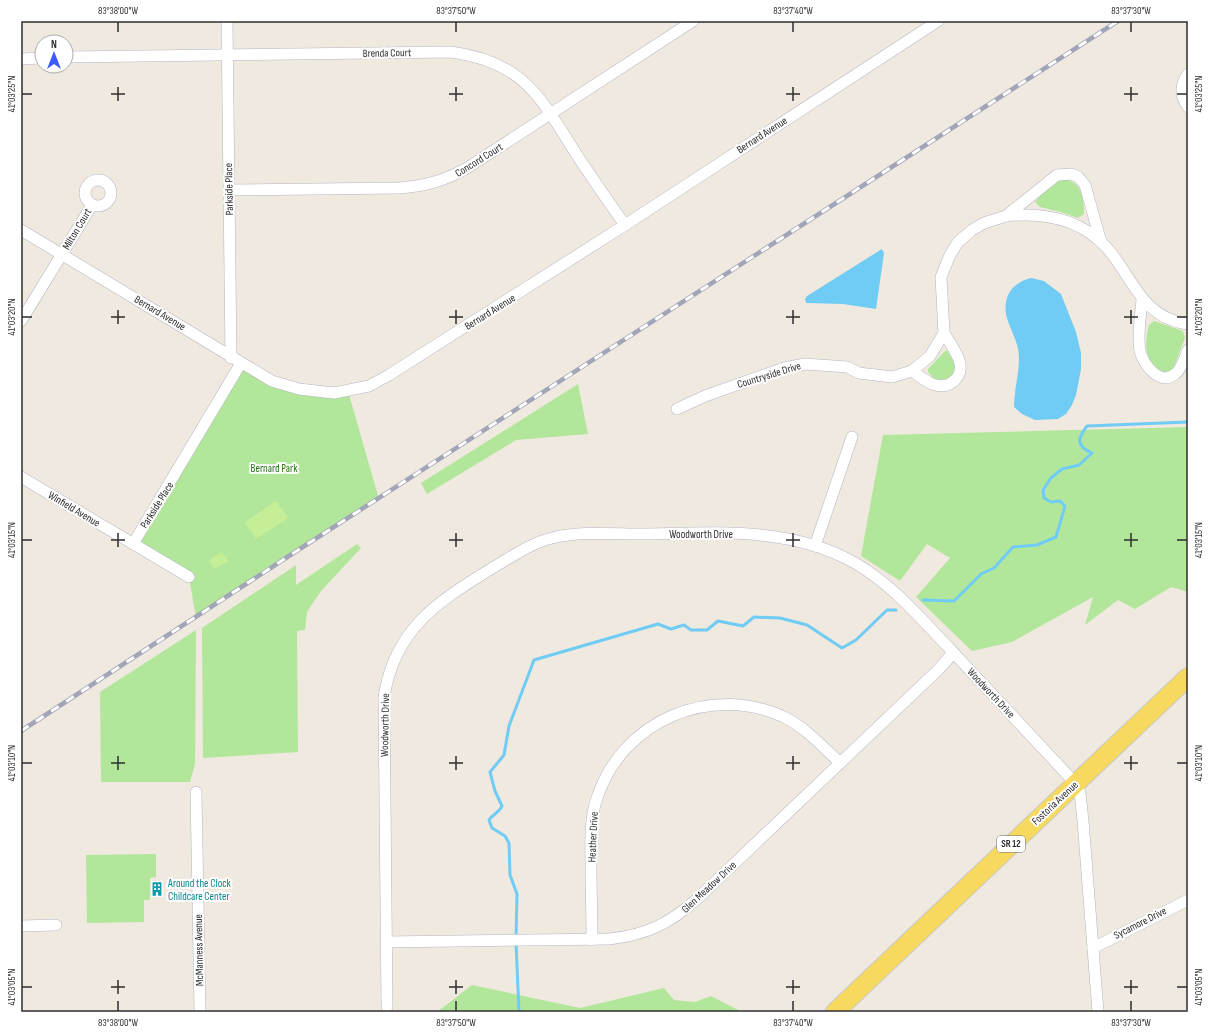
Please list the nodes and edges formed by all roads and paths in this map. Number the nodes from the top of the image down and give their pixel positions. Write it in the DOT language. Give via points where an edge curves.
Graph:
graph roads {
  1 [pos="227,21"];
  2 [pos="693,21"];
  3 [pos="938,21"];
  4 [pos="227,55"];
  5 [pos="74,57"];
  6 [pos="34,58"];
  7 [pos="21,59"];
  8 [pos="1188,74"];
  9 [pos="1188,108"];
  10 [pos="551,114"];
  11 [pos="229,190"];
  12 [pos="92,205"];
  13 [pos="1006,216"];
  14 [pos="625,225"];
  15 [pos="21,230"];
  16 [pos="1101,242"];
  17 [pos="62,254"];
  18 [pos="1142,299"];
  19 [pos="21,321"];
  20 [pos="1188,324"];
  21 [pos="944,333"];
  22 [pos="1188,350"];
  23 [pos="236,360"];
  24 [pos="912,371"];
  25 [pos="676,409"];
  26 [pos="852,437"];
  27 [pos="21,477"];
  28 [pos="133,544"];
  29 [pos="815,546"];
  30 [pos="189,577"];
  31 [pos="953,653"];
  32 [pos="1188,677"];
  33 [pos="840,763"];
  34 [pos="1076,784"];
  35 [pos="196,792"];
  36 [pos="1188,900"];
  37 [pos="56,925"];
  38 [pos="21,926"];
  39 [pos="592,940"];
  40 [pos="386,942"];
  41 [pos="1093,948"];
  42 [pos="386,1007"];
  43 [pos="200,1012"];
  44 [pos="835,1012"];
  45 [pos="1098,1012"];
  1 -- 4 [label="street, Parkside Place"];
  2 -- 10 [label="street, Concord Court"];
  3 -- 14 [label="street, Bernard Avenue"];
  4 -- 5 [label="street, Brenda Court"];
  4 -- 10 [label="street, Brenda Court" via="461,53 484,59 515,74 534,90"];
  4 -- 11 [label="street, Parkside Place"];
  6 -- 7 [label="street"];
  8 -- 9 [label="street" via="1184,80 1182,94"];
  10 -- 11 [label="street, Concord Court" via="452,177 422,186"];
  10 -- 14 [label="street, Brenda Court"];
  11 -- 23 [label="street, Parkside Place"];
  12 -- 17 [label="street, Milton Court"];
  13 -- 16 [label="street" via="1033,214 1061,219 1086,231"];
  13 -- 16 [label="street" via="1050,179 1062,174 1072,174 1082,180 1088,190"];
  13 -- 21 [label="street" via="972,230 958,242 950,255 941,277"];
  14 -- 23 [label="street, Bernard Avenue" via="369,386 334,393 299,389 272,381"];
  15 -- 17 [label="street, Bernard Avenue"];
  16 -- 18 [label="street"];
  17 -- 19 [label="street, Milton Court"];
  17 -- 23 [label="street, Bernard Avenue"];
  18 -- 20 [label="street" via="1163,316"];
  18 -- 22 [label="street" via="1140,350 1149,369 1162,377 1172,377"];
  21 -- 24 [label="street, Countryside Drive" via="930,356"];
  21 -- 24 [label="street" via="960,363 961,370 958,376 948,385 941,386 928,382"];
  23 -- 28 [label="street, Parkside Place"];
  24 -- 25 [label="street, Countryside Drive" via="892,377 859,373 839,366 805,364 784,368"];
  26 -- 29 [label="street"];
  27 -- 28 [label="street, Winfield Avenue"];
  28 -- 30 [label="street, Winfield Avenue"];
  29 -- 31 [label="street, Woodworth Drive" via="855,563 885,584"];
  29 -- 40 [label="street, Woodworth Drive" via="788,538 753,534 566,536 538,542 513,555 424,615 398,650 386,683 384,697"];
  31 -- 33 [label="street, Glen Meadow Drive"];
  31 -- 34 [label="street, Woodworth Drive"];
  32 -- 34 [label="main road, Fostoria Avenue / SR 12"];
  33 -- 39 [label="street, Glen Meadow Drive" via="681,913 663,925 636,935"];
  33 -- 39 [label="street, Heather Drive" via="797,724 772,712 744,705 716,704 688,709 650,727 619,756 596,799 591,827"];
  34 -- 41 [label="street, Woodworth Drive" via="1080,793"];
  34 -- 44 [label="main road, Fostoria Avenue / SR 12"];
  35 -- 43 [label="street, McManness Avenue"];
  36 -- 41 [label="street, Sycamore Drive"];
  37 -- 38 [label="street"];
  39 -- 40 [label="street, Glen Meadow Drive"];
  40 -- 42 [label="street, Woodworth Drive"];
  41 -- 45 [label="street, Woodworth Drive"];
}
